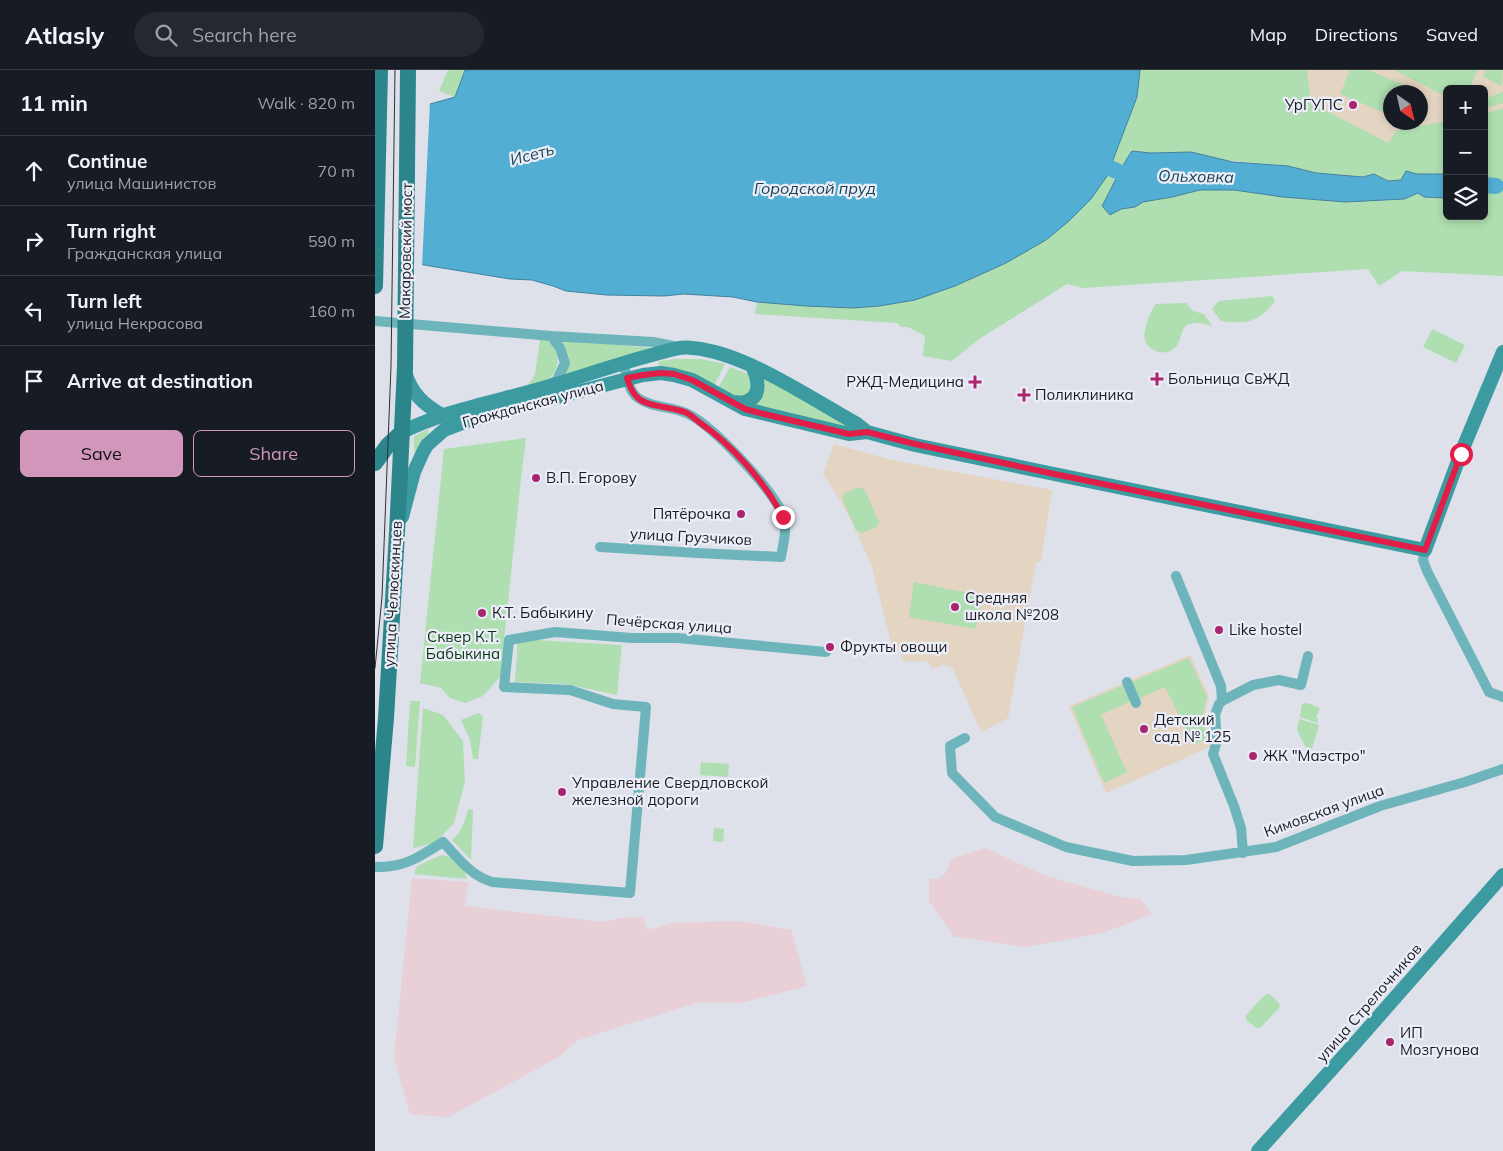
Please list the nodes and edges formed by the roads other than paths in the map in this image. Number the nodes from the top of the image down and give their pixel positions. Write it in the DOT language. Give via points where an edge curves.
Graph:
graph roads {
  1 [pos="379,70"];
  2 [pos="408,70"];
  3 [pos="375,286"];
  4 [pos="375,321"];
  5 [pos="551,336"];
  6 [pos="681,348"];
  7 [pos="1503,352"];
  8 [pos="624,363"];
  9 [pos="752,366"];
  10 [pos="405,369"];
  11 [pos="627,378"];
  12 [pos="549,386"];
  13 [pos="732,402"];
  14 [pos="442,415"];
  15 [pos="401,432"];
  16 [pos="867,432"];
  17 [pos="375,463"];
  18 [pos="397,533"];
  19 [pos="600,546"];
  20 [pos="1425,550"];
  21 [pos="1176,576"];
  22 [pos="827,652"];
  23 [pos="1308,656"];
  24 [pos="1127,682"];
  25 [pos="1503,697"];
  26 [pos="1222,701"];
  27 [pos="1135,702"];
  28 [pos="965,738"];
  29 [pos="1503,769"];
  30 [pos="375,846"];
  31 [pos="1243,853"];
  32 [pos="375,867"];
  33 [pos="1503,875"];
  34 [pos="1258,1151"];
  1 -- 3 [label="main road, Макаровский мост"];
  2 -- 10 [label="main road, Макаровский мост, bridge"];
  4 -- 5 [label="street"];
  5 -- 6 [label="street" via="653,342"];
  5 -- 12 [label="street" via="565,363 557,380"];
  6 -- 8 [label="street, Гражданская улица"];
  6 -- 9 [label="street, Гражданская улица" via="713,352"];
  7 -- 20 [label="street"];
  8 -- 11 [label="street"];
  8 -- 12 [label="street, Гражданская улица"];
  9 -- 13 [label="street" via="757,392 745,402"];
  9 -- 16 [label="street, Гражданская улица"];
  10 -- 14 [label="street" via="409,385 421,401"];
  10 -- 15 [label="main road, Макаровский мост"];
  11 -- 13 [label="street, Гражданская улица" via="674,374"];
  11 -- 18 [label="street, Гражданская улица" via="473,419 444,430 423,452"];
  11 -- 19 [label="street, улица Грузчиков" via="637,397 687,413 708,428 756,477 783,517 785,529 781,557"];
  12 -- 14 [label="street, Гражданская улица"];
  13 -- 16 [label="street, Гражданская улица" via="745,409 849,434"];
  14 -- 15 [label="street, Гражданская улица"];
  15 -- 17 [label="main road, Гражданская улица"];
  15 -- 18 [label="main road, улица Челюскинцев"];
  16 -- 20 [label="street, Гражданская улица"];
  18 -- 30 [label="main road, улица Челюскинцев"];
  20 -- 25 [label="street" via="1423,560 1427,571 1489,692"];
  21 -- 26 [label="street" via="1221,686"];
  22 -- 32 [label="street, Печёрская улица" via="678,638 555,632 509,640 504,687 570,690 613,704 645,707 630,893 492,882 471,872 443,842 407,862"];
  23 -- 26 [label="street" via="1301,685 1279,680 1253,685"];
  24 -- 27 [label="street"];
  26 -- 31 [label="street" via="1215,715 1217,742 1213,754 1241,828"];
  28 -- 31 [label="street, Кимовская улица" via="950,746 952,773 995,817 1049,840 1066,847 1133,861 1186,860"];
  29 -- 31 [label="street, Кимовская улица" via="1380,806 1276,847"];
  33 -- 34 [label="street, улица Стрелочников"];
}
